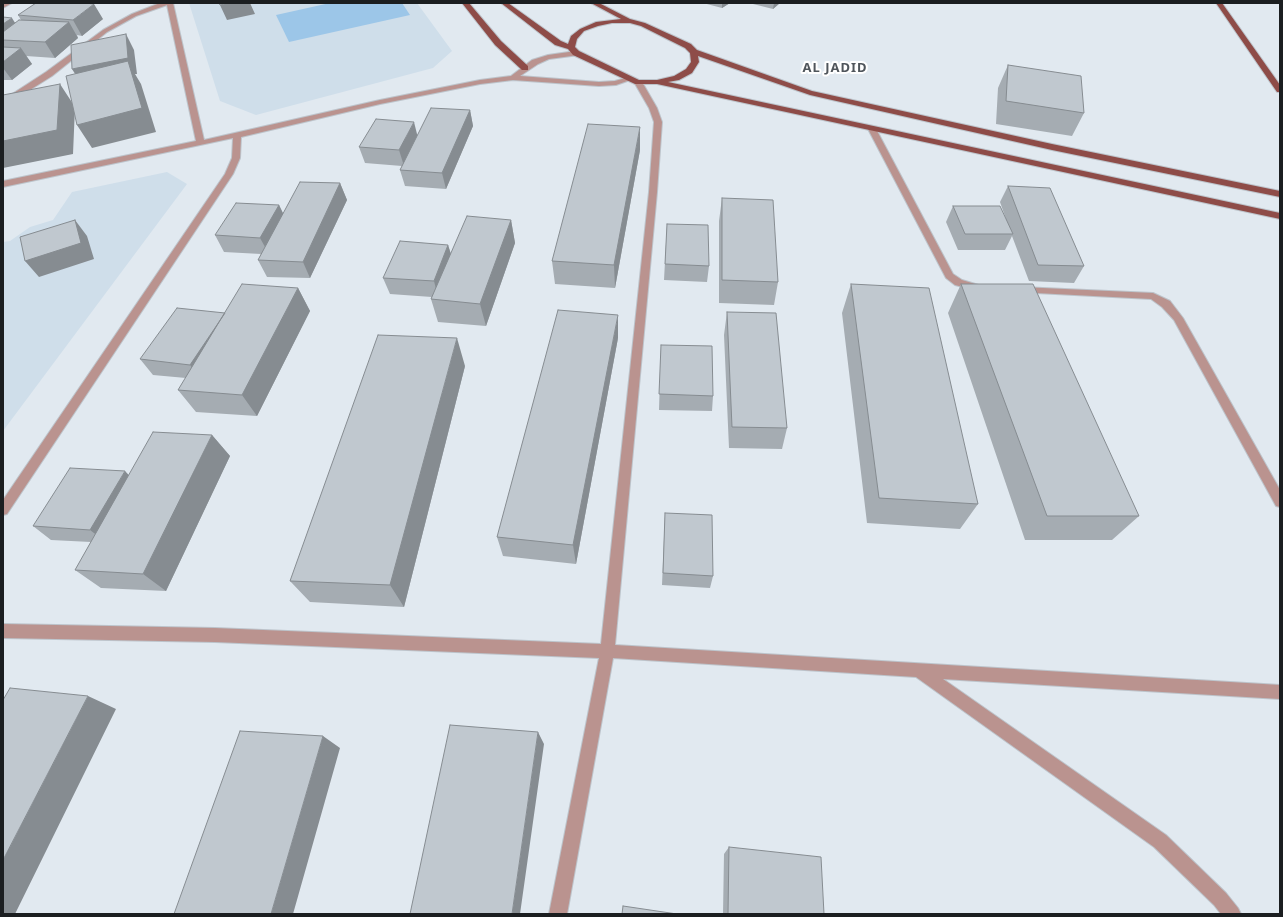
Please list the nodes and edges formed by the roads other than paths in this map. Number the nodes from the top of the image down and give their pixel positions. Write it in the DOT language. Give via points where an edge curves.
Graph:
graph roads {
  1 [pos="9,3"];
  2 [pos="166,3"];
  3 [pos="170,3"];
  4 [pos="465,3"];
  5 [pos="504,3"];
  6 [pos="594,3"];
  7 [pos="1220,3"];
  8 [pos="3,4"];
  9 [pos="630,21"];
  10 [pos="573,50"];
  11 [pos="694,52"];
  12 [pos="525,68"];
  13 [pos="513,78"];
  14 [pos="633,80"];
  15 [pos="658,82"];
  16 [pos="1280,90"];
  17 [pos="3,103"];
  18 [pos="872,129"];
  19 [pos="237,135"];
  20 [pos="200,142"];
  21 [pos="3,184"];
  22 [pos="1280,194"];
  23 [pos="1280,216"];
  24 [pos="991,289"];
  25 [pos="1014,290"];
  26 [pos="1280,502"];
  27 [pos="3,510"];
  28 [pos="3,631"];
  29 [pos="607,651"];
  30 [pos="920,670"];
  31 [pos="1280,692"];
  32 [pos="558,914"];
  33 [pos="1232,914"];
  1 -- 8 [label="street"];
  2 -- 17 [label="street" via="111,27 49,74"];
  3 -- 20 [label="street"];
  4 -- 12 [label="main road" via="498,43"];
  5 -- 10 [label="main road" via="549,37"];
  6 -- 9 [label="main road"];
  7 -- 16 [label="main road"];
  9 -- 10 [label="main road" via="601,23 582,30 574,38"];
  9 -- 11 [label="main road" via="643,24 688,46"];
  10 -- 12 [label="street" via="548,57"];
  10 -- 14 [label="main road"];
  11 -- 15 [label="main road" via="695,62 688,71 676,78"];
  11 -- 22 [label="main road" via="810,93"];
  12 -- 13 [label="street"];
  13 -- 14 [label="street" via="599,84"];
  13 -- 19 [label="street" via="380,102"];
  14 -- 15 [label="main road"];
  14 -- 29 [label="street" via="653,108 658,122"];
  15 -- 18 [label="main road"];
  18 -- 23 [label="main road"];
  18 -- 24 [label="street" via="949,276 959,283 975,288"];
  19 -- 20 [label="street"];
  19 -- 27 [label="street" via="236,158 229,174"];
  20 -- 21 [label="street"];
  25 -- 26 [label="street" via="1152,296 1166,304 1178,318"];
  28 -- 29 [label="street" via="215,635"];
  29 -- 30 [label="street"];
  29 -- 32 [label="street"];
  30 -- 31 [label="street"];
  30 -- 33 [label="street" via="1160,841"];
}
